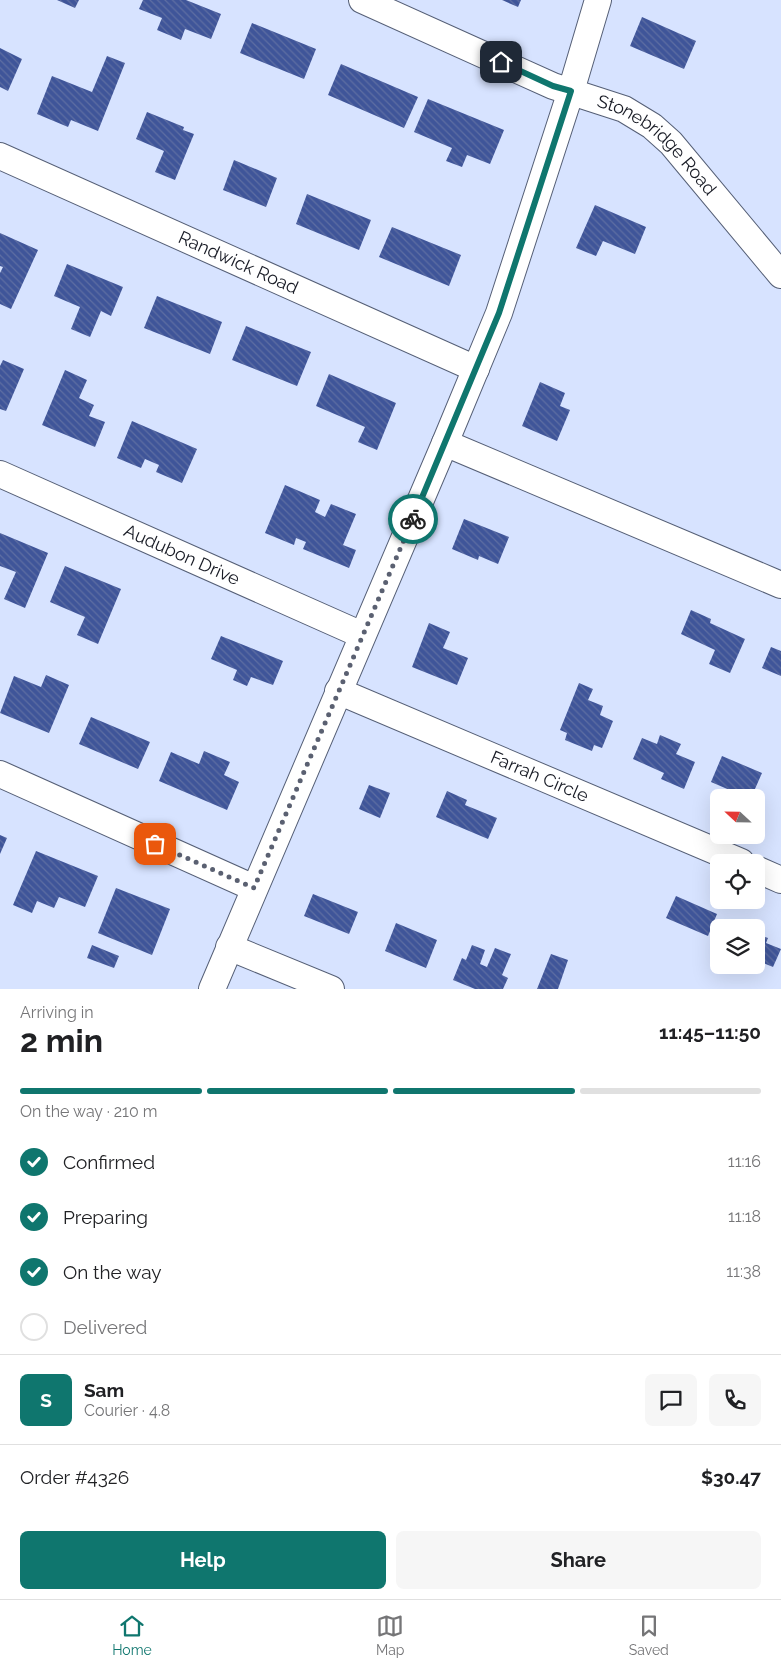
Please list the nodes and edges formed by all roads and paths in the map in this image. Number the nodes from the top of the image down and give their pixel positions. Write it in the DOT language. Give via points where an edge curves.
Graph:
graph roads {
  1 [pos="362,0"];
  2 [pos="598,0"];
  3 [pos="571,91"];
  4 [pos="0,156"];
  5 [pos="781,275"];
  6 [pos="476,369"];
  7 [pos="445,444"];
  8 [pos="0,474"];
  9 [pos="781,585"];
  10 [pos="362,635"];
  11 [pos="338,691"];
  12 [pos="0,774"];
  13 [pos="722,854"];
  14 [pos="765,873"];
  15 [pos="781,880"];
  16 [pos="254,888"];
  17 [pos="229,947"];
  18 [pos="212,989"];
  19 [pos="330,989"];
  1 -- 3 [label="street, Stonebridge Road" via="553,86"];
  2 -- 3 [label="street"];
  3 -- 5 [label="street, Stonebridge Road" via="624,109 652,126 671,143"];
  3 -- 6 [label="street" via="515,265"];
  4 -- 6 [label="street, Randwick Road"];
  6 -- 7 [label="street"];
  7 -- 9 [label="street"];
  7 -- 10 [label="street"];
  8 -- 10 [label="street, Audubon Drive"];
  10 -- 11 [label="street"];
  11 -- 13 [label="street, Farrah Circle"];
  11 -- 16 [label="street"];
  12 -- 16 [label="street"];
  14 -- 15 [label="street"];
  16 -- 17 [label="street"];
  17 -- 18 [label="street"];
  17 -- 19 [label="street"];
}
